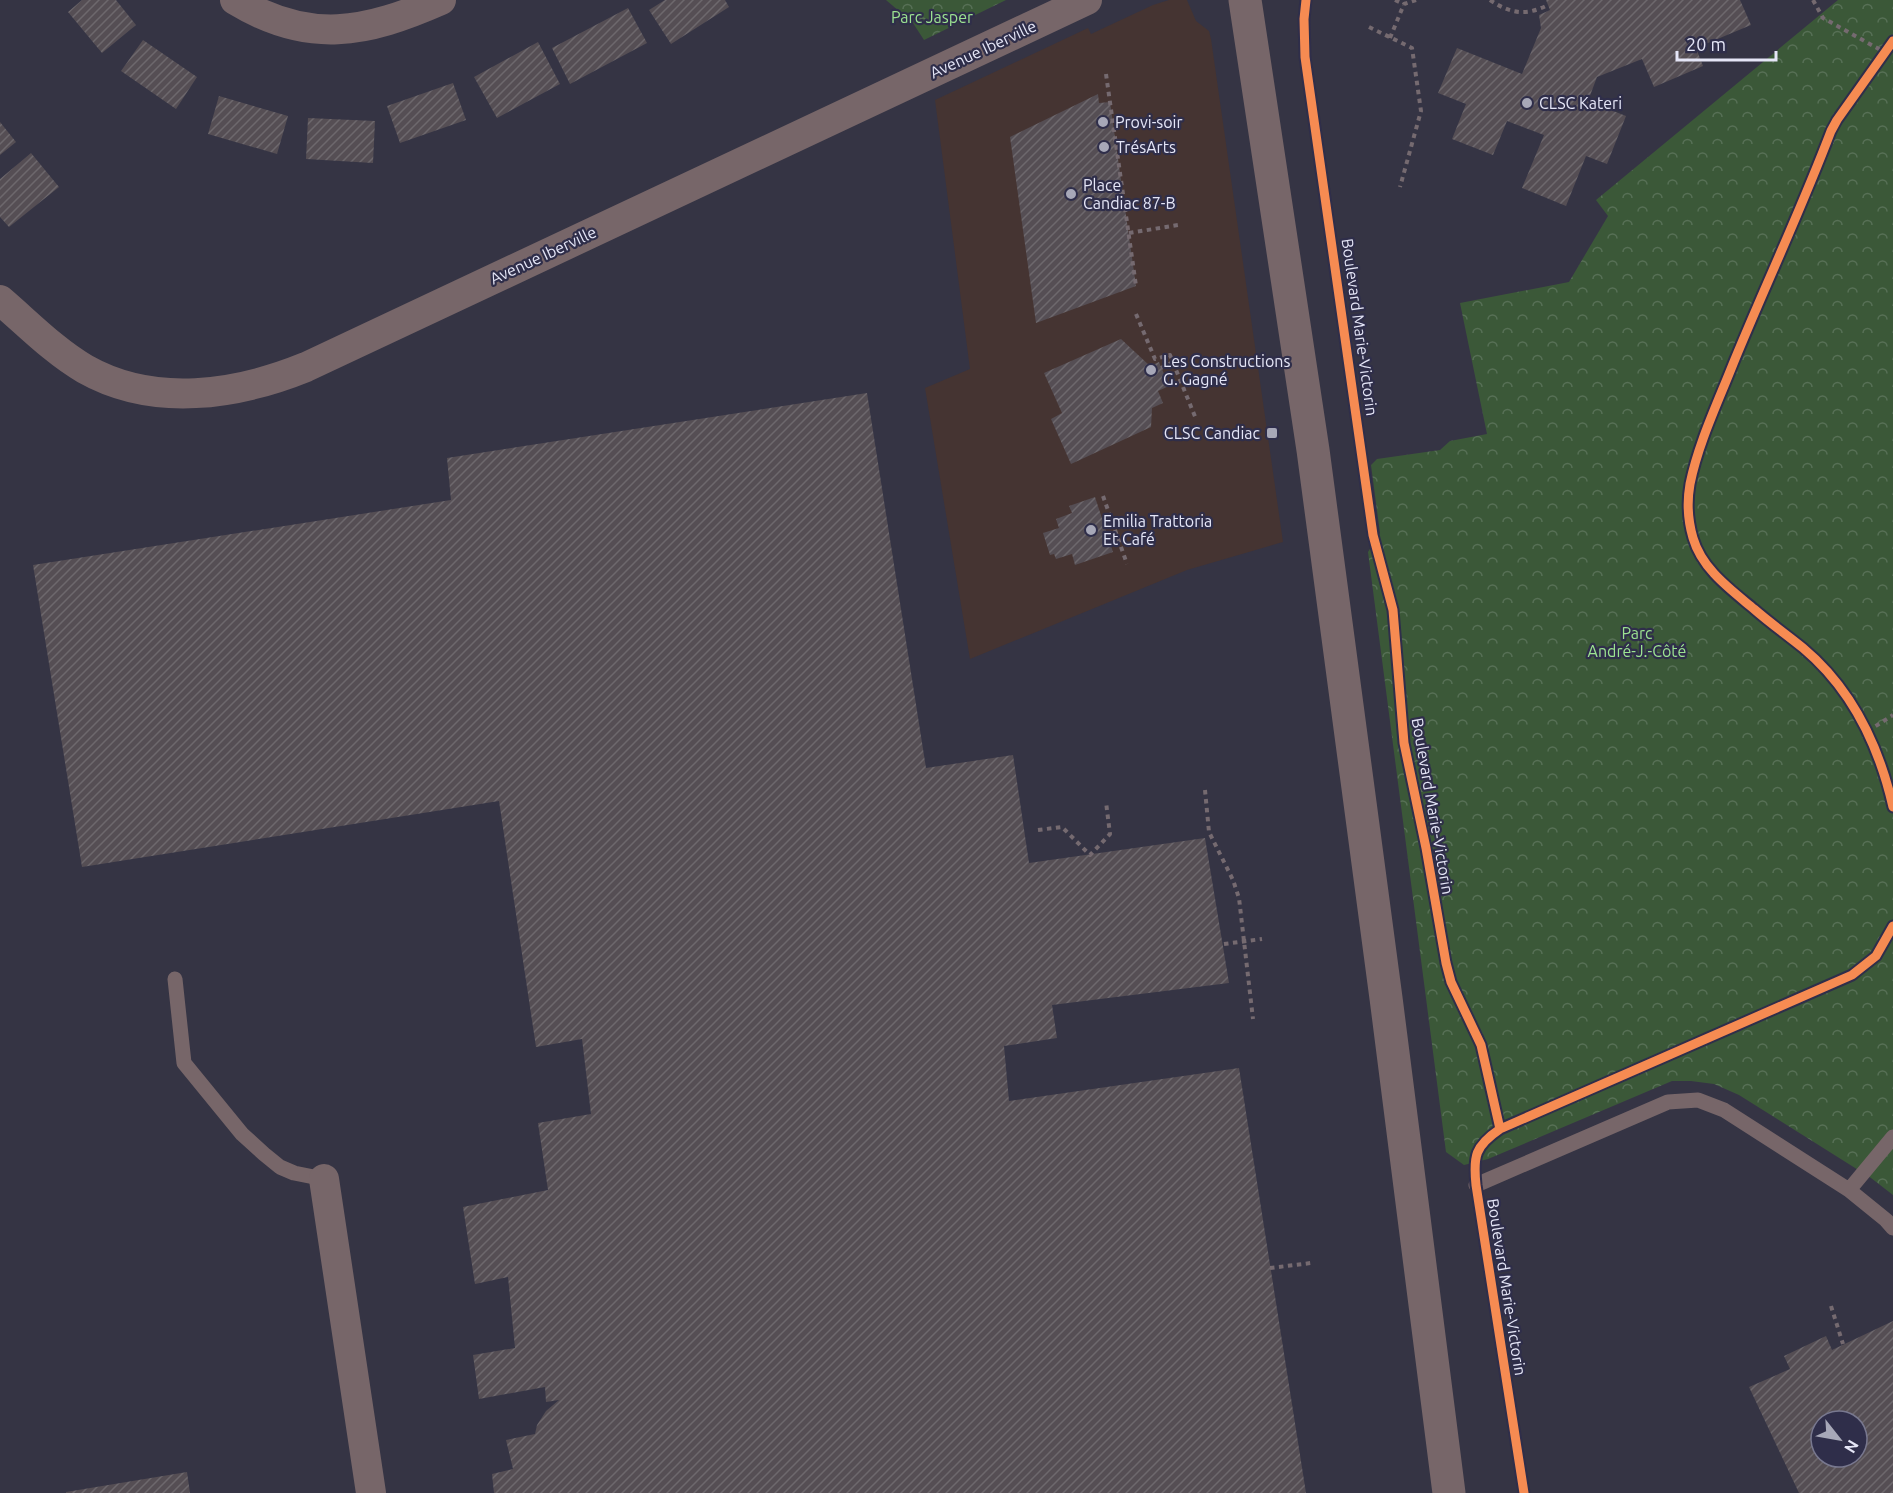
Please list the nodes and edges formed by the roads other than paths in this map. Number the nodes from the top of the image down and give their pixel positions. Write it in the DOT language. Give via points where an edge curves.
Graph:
graph roads {
  1 [pos="234,0"];
  2 [pos="441,0"];
  3 [pos="1087,0"];
  4 [pos="1245,0"];
  5 [pos="0,300"];
  6 [pos="175,980"];
  7 [pos="1893,1137"];
  8 [pos="324,1179"];
  9 [pos="1476,1185"];
  10 [pos="1849,1190"];
  11 [pos="1893,1228"];
  12 [pos="371,1493"];
  13 [pos="1449,1493"];
  1 -- 2 [label="street" via="274,21 336,29 380,24"];
  3 -- 5 [label="street, Avenue Iberville" via="274,380 186,394 133,389 84,368"];
  4 -- 13 [label="street" via="1313,450"];
  6 -- 8 [label="lane" via="184,1063 242,1134 264,1154 294,1173"];
  7 -- 10 [label="lane"];
  8 -- 12 [label="street"];
  9 -- 10 [label="lane" via="1668,1102 1698,1100 1725,1110"];
  10 -- 11 [label="lane"];
}
